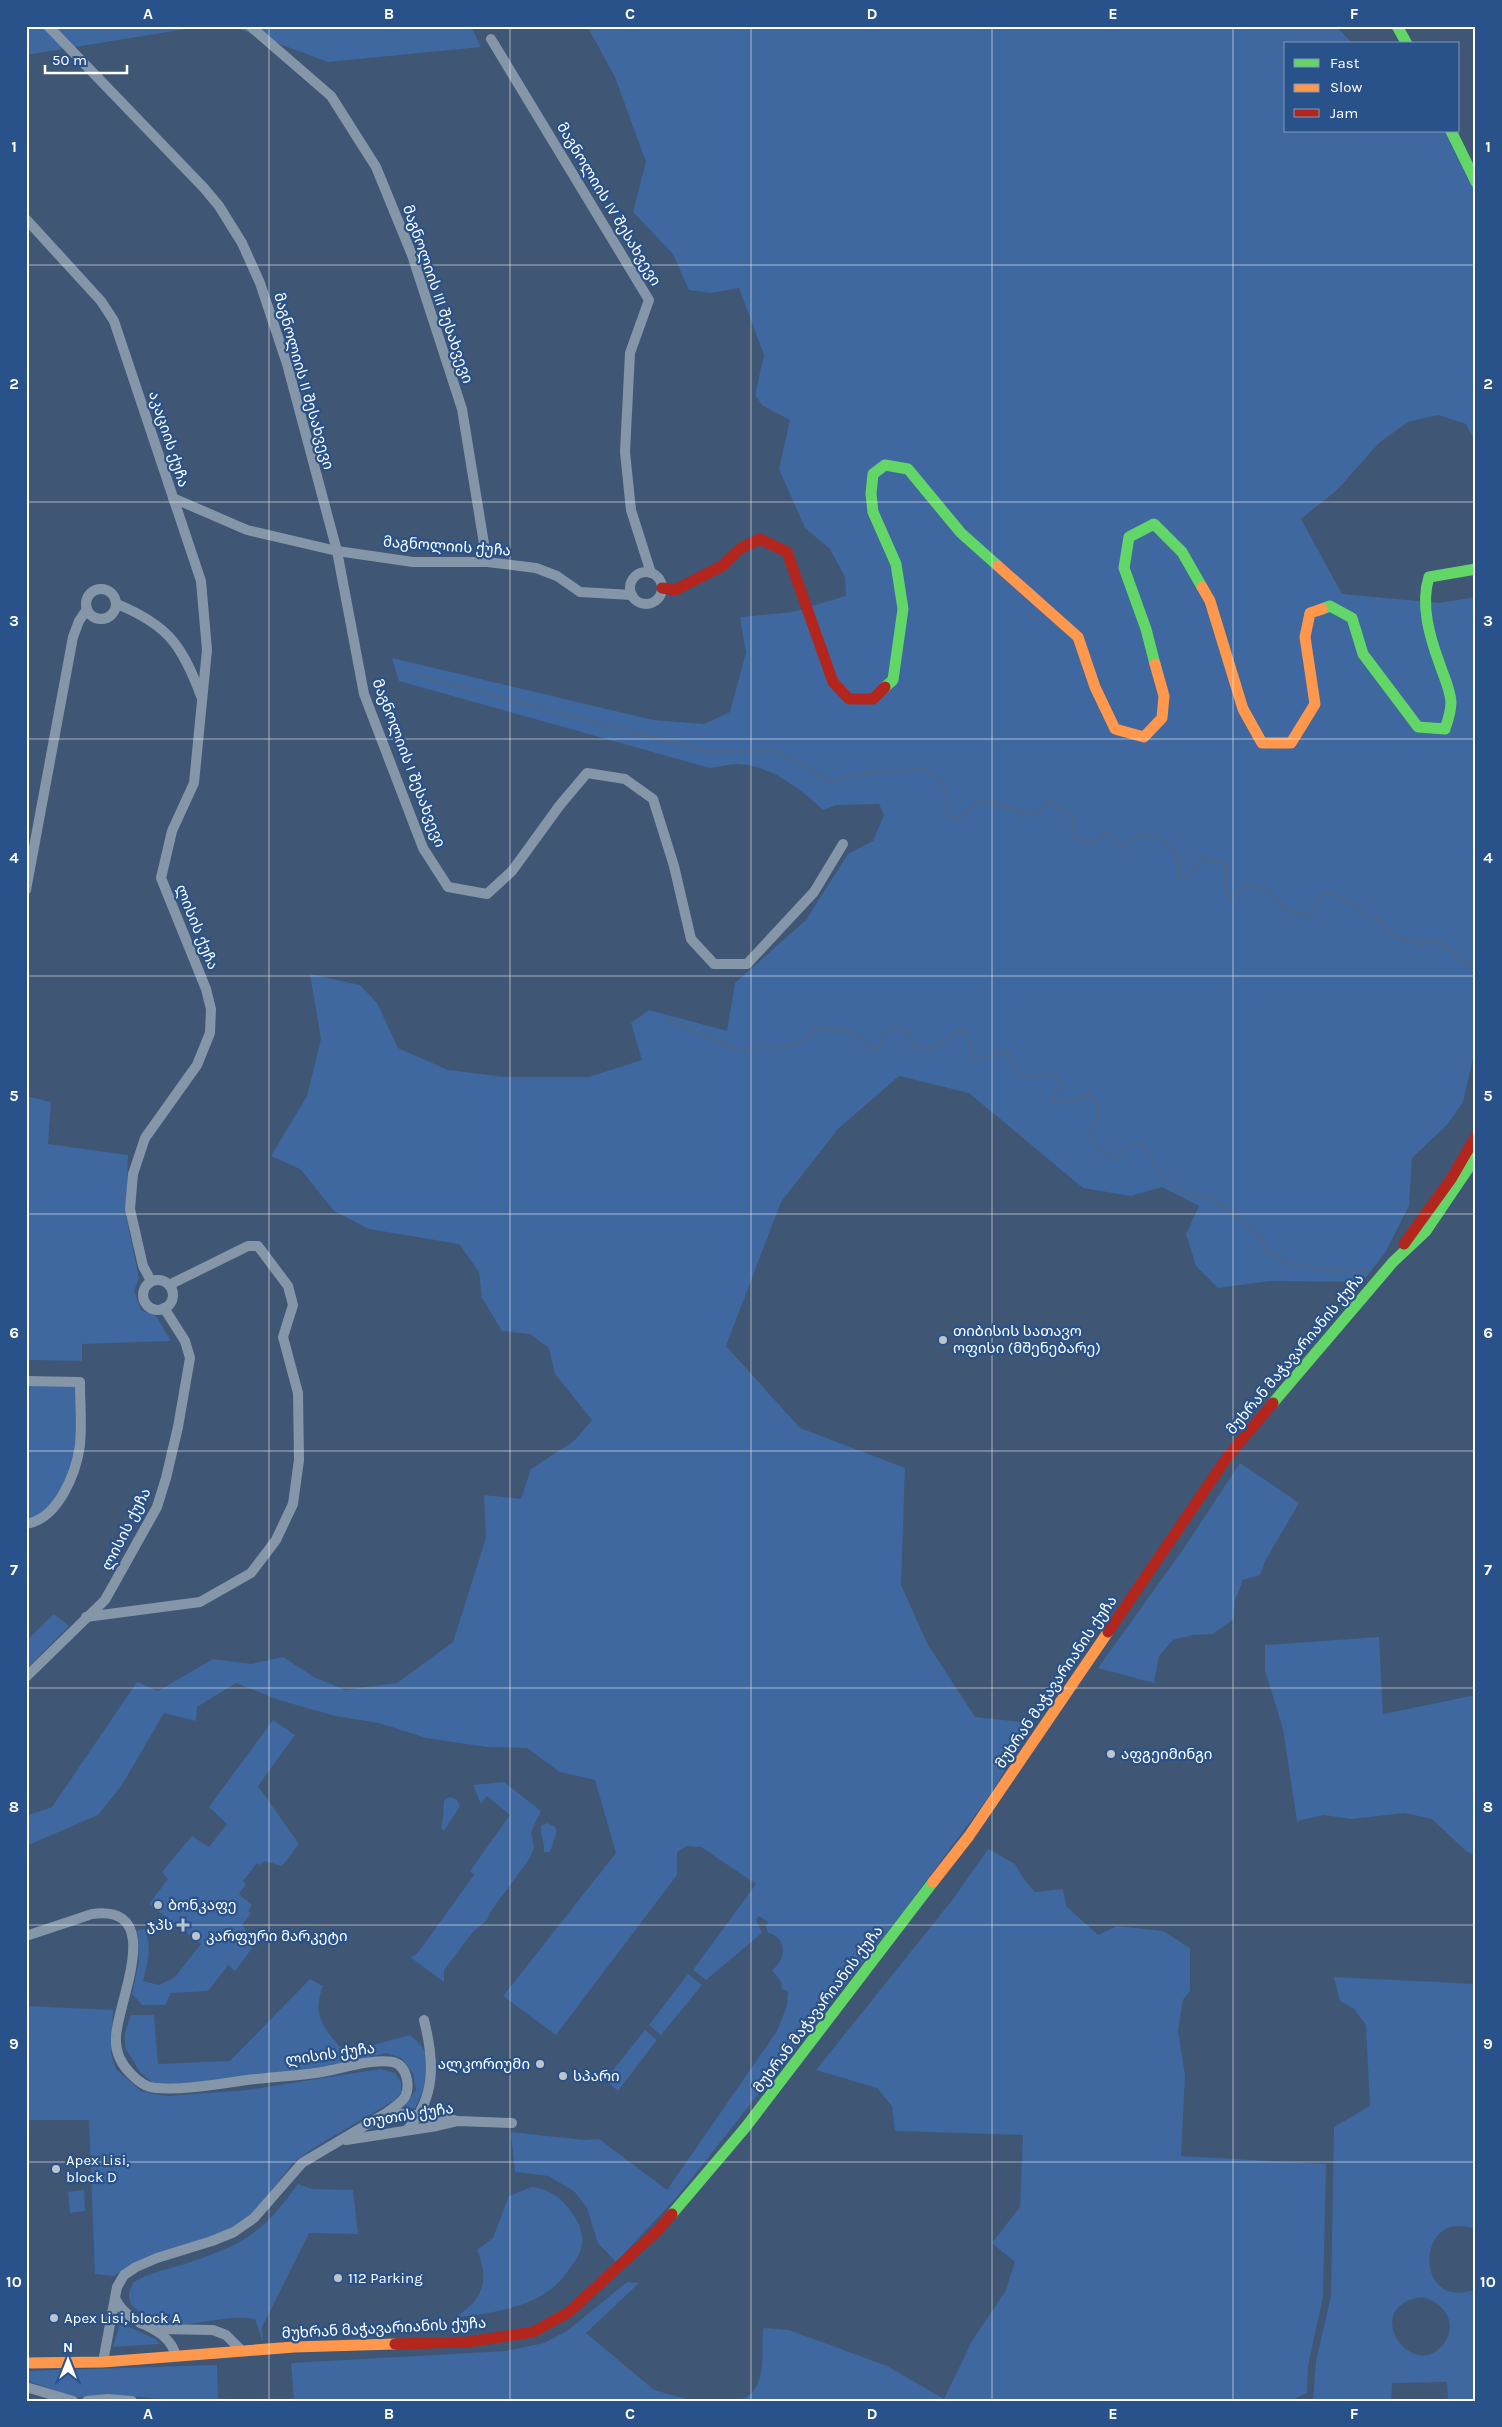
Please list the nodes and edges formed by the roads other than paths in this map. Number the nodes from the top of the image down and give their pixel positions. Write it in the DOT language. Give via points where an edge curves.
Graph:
graph roads {
  1 [pos="48,26"];
  2 [pos="250,26"];
  3 [pos="1398,26"];
  4 [pos="491,39"];
  5 [pos="1406,42"];
  6 [pos="1451,132"];
  7 [pos="1476,182"];
  8 [pos="26,219"];
  9 [pos="173,498"];
  10 [pos="337,551"];
  11 [pos="487,562"];
  12 [pos="1476,569"];
  13 [pos="651,573"];
  14 [pos="662,588"];
  15 [pos="632,595"];
  16 [pos="117,604"];
  17 [pos="87,609"];
  18 [pos="202,700"];
  19 [pos="843,844"];
  20 [pos="26,890"];
  21 [pos="1476,1136"];
  22 [pos="1476,1156"];
  23 [pos="1476,1176"];
  24 [pos="1426,1232"];
  25 [pos="1393,1262"];
  26 [pos="151,1282"];
  27 [pos="169,1285"];
  28 [pos="164,1308"];
  29 [pos="26,1380"];
  30 [pos="26,1524"];
  31 [pos="86,1617"];
  32 [pos="26,1677"];
  33 [pos="26,1936"];
  34 [pos="424,2020"];
  35 [pos="388,2112"];
  36 [pos="420,2114"];
  37 [pos="458,2121"];
  38 [pos="512,2123"];
  39 [pos="407,2130"];
  40 [pos="340,2141"];
  41 [pos="116,2300"];
  42 [pos="140,2323"];
  43 [pos="241,2350"];
  44 [pos="176,2356"];
  45 [pos="103,2362"];
  46 [pos="26,2363"];
  47 [pos="26,2387"];
  48 [pos="73,2401"];
  49 [pos="87,2401"];
  50 [pos="132,2401"];
  1 -- 10 [label="street, მაგნოლიის II შესახვევი" via="204,188 242,244 260,283 287,364"];
  2 -- 11 [label="street, მაგნოლიის III შესახვევი" via="331,96 376,167 412,256 462,409"];
  3 -- 5 [label="main road"];
  4 -- 13 [label="street, მაგნოლიის IV შესახვევი" via="649,300 630,353 625,452 631,510"];
  6 -- 7 [label="main road"];
  8 -- 9 [label="street, აკაციის ქუჩა" via="101,301 114,321"];
  9 -- 10 [label="street, მაგნოლიის ქუჩა" via="247,530"];
  9 -- 18 [label="street, აკაციის ქუჩა" via="201,581 207,650"];
  10 -- 11 [label="street, მაგნოლიის ქუჩა" via="413,562"];
  10 -- 19 [label="street, მაგნოლიის I შესახვევი" via="364,694 423,848 448,887 486,894 512,871 587,773 625,779 653,799 692,939 714,964 747,964 814,892"];
  11 -- 15 [label="street, მაგნოლიის ქუჩა" via="536,568 557,576 580,592"];
  12 -- 14 [label="main road" via="1430,577 1426,584 1425,601 1434,644 1449,687 1451,708 1446,729 1418,726 1363,654 1352,618 1330,606 1310,613 1304,638 1315,704 1291,743 1262,743 1243,709 1210,602 1182,552 1154,524 1129,536 1124,568 1146,629 1164,696 1162,718 1144,737 1115,729 1095,687 1078,638 961,533 908,469 885,465 873,474 873,512 896,564 903,609 893,680 872,698 849,698 833,682 786,552 760,539 741,548 722,566 675,590"];
  13 -- 14 [label="street" via="659,579"];
  13 -- 15 [label="street" via="636,576 631,584"];
  14 -- 15 [label="street" via="659,598 650,603 640,602"];
  16 -- 17 [label="street" via="112,615 104,618 92,616"];
  16 -- 17 [label="street" via="111,591 97,589 89,595"];
  16 -- 18 [label="street, ლისის ქუჩა" via="143,615 168,634 186,658"];
  17 -- 20 [label="street" via="73,637"];
  18 -- 26 [label="street, ლისის ქუჩა" via="194,783 172,831 161,878 206,989 211,1009 210,1033 197,1065 145,1138 133,1174 130,1209 143,1266"];
  21 -- 25 [label="main road, მუხრან მაჭავარიანის ქუჩა" via="1451,1179"];
  22 -- 24 [label="main road, მუხრან მაჭავარიანის ქუჩა"];
  23 -- 24 [label="main road"];
  24 -- 25 [label="main road, მუხრან მაჭავარიანის ქუჩა"];
  25 -- 43 [label="main road, მუხრან მაჭავარიანის ქუჩა" via="1228,1456 968,1836 745,2128 682,2204 632,2256 569,2312 533,2332 468,2342"];
  26 -- 27 [label="street" via="160,1280"];
  26 -- 28 [label="street" via="143,1291 145,1303 152,1309"];
  27 -- 28 [label="street" via="173,1295"];
  27 -- 31 [label="street" via="248,1246 258,1246 288,1286 292,1305 283,1337 298,1393 299,1460 293,1504 276,1540 250,1573 200,1602"];
  28 -- 31 [label="street, ლისის ქუჩა" via="185,1340 190,1358 166,1478 157,1507 105,1600"];
  29 -- 30 [label="street" via="80,1382 80,1446 70,1480 53,1509 40,1521"];
  31 -- 32 [label="street, ლისის ქუჩა"];
  33 -- 35 [label="street, ლისის ქუჩა" via="103,1913 112,1914 129,1927 134,1966 120,2010 116,2048 125,2068 141,2084 165,2089 201,2086 388,2061 402,2068 407,2090 404,2098"];
  34 -- 36 [label="street" via="432,2076"];
  35 -- 36 [label="street"];
  35 -- 40 [label="street, ლისის ქუჩა"];
  36 -- 37 [label="street"];
  36 -- 39 [label="street"];
  37 -- 38 [label="street, თუთის ქუჩა"];
  37 -- 39 [label="street, თუთის ქუჩა"];
  39 -- 40 [label="street, თუთის ქუჩა"];
  40 -- 41 [label="street, ლისის ქუჩა" via="302,2163 266,2207 234,2232 136,2267 124,2275 117,2287"];
  41 -- 42 [label="street" via="129,2318"];
  41 -- 45 [label="street"];
  42 -- 43 [label="street" via="158,2329 213,2330 226,2335"];
  42 -- 44 [label="street" via="169,2339"];
  43 -- 44 [label="main road, მუხრან მაჭავარიანის ქუჩა"];
  44 -- 45 [label="main road, მუხრან მაჭავარიანის ქუჩა"];
  45 -- 46 [label="main road, მუხრან მაჭავარიანის ქუჩა"];
  47 -- 48 [label="street"];
  49 -- 50 [label="street"];
}
